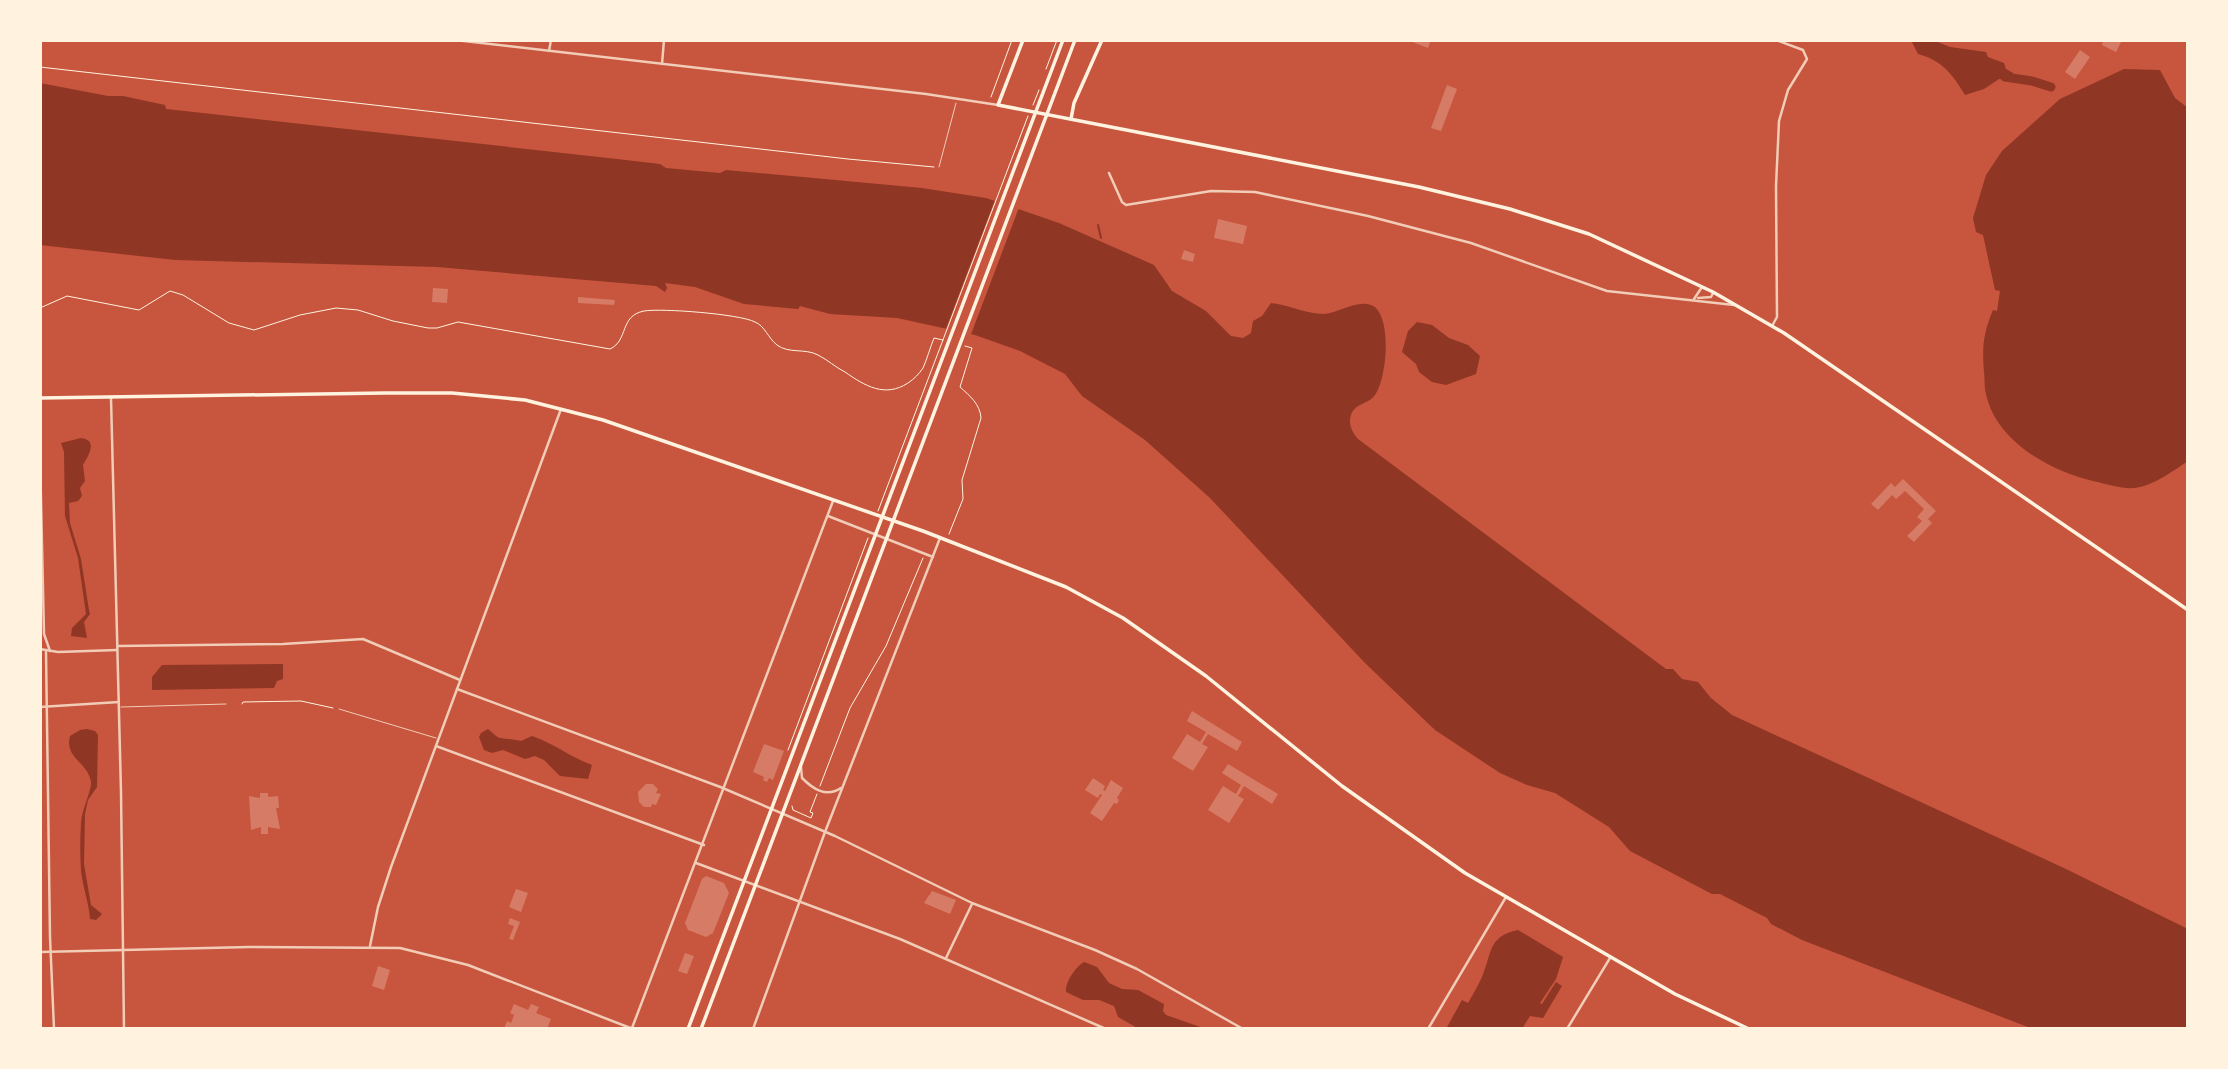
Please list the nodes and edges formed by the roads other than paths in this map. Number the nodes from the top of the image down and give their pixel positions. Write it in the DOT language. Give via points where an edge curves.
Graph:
graph roads {
  1 [pos="455,40"];
  2 [pos="551,40"];
  3 [pos="664,40"];
  4 [pos="1023,40"];
  5 [pos="1063,40"];
  6 [pos="1074,40"];
  7 [pos="1102,40"];
  8 [pos="1776,40"];
  9 [pos="550,51"];
  10 [pos="662,64"];
  11 [pos="956,103"];
  12 [pos="998,105"];
  13 [pos="1071,119"];
  14 [pos="939,167"];
  15 [pos="1109,173"];
  16 [pos="1703,287"];
  17 [pos="1713,292"];
  18 [pos="1694,299"];
  19 [pos="1738,305"];
  20 [pos="1772,326"];
  21 [pos="40,398"];
  22 [pos="111,398"];
  23 [pos="40,405"];
  24 [pos="561,408"];
  25 [pos="40,436"];
  26 [pos="40,456"];
  27 [pos="833,500"];
  28 [pos="828,516"];
  29 [pos="940,538"];
  30 [pos="933,557"];
  31 [pos="2188,610"];
  32 [pos="118,648"];
  33 [pos="40,649"];
  34 [pos="48,651"];
  35 [pos="460,680"];
  36 [pos="457,689"];
  37 [pos="119,702"];
  38 [pos="226,704"];
  39 [pos="40,707"];
  40 [pos="46,708"];
  41 [pos="119,708"];
  42 [pos="339,709"];
  43 [pos="438,738"];
  44 [pos="436,746"];
  45 [pos="801,764"];
  46 [pos="843,785"];
  47 [pos="725,789"];
  48 [pos="772,808"];
  49 [pos="783,813"];
  50 [pos="825,832"];
  51 [pos="704,845"];
  52 [pos="696,863"];
  53 [pos="744,880"];
  54 [pos="756,885"];
  55 [pos="1506,897"];
  56 [pos="799,901"];
  57 [pos="972,903"];
  58 [pos="370,946"];
  59 [pos="122,950"];
  60 [pos="40,952"];
  61 [pos="50,952"];
  62 [pos="946,958"];
  63 [pos="1609,958"];
  64 [pos="54,1029"];
  65 [pos="124,1029"];
  66 [pos="633,1029"];
  67 [pos="688,1029"];
  68 [pos="701,1029"];
  69 [pos="753,1029"];
  70 [pos="1107,1029"];
  71 [pos="1243,1029"];
  72 [pos="1428,1029"];
  73 [pos="1567,1029"];
  74 [pos="1749,1029"];
  1 -- 9 [label="street"];
  2 -- 9 [label="street"];
  3 -- 10 [label="street"];
  4 -- 12 [label="main road"];
  5 -- 48 [label="main road"];
  6 -- 45 [label="main road"];
  7 -- 13 [label="main road"];
  8 -- 20 [label="street" via="1801,48 1806,61 1788,90 1779,121 1777,317"];
  9 -- 10 [label="street"];
  10 -- 12 [label="street"];
  11 -- 14 [label="lane"];
  12 -- 13 [label="main road"];
  13 -- 16 [label="main road" via="1318,166 1510,209 1589,234"];
  15 -- 18 [label="street" via="1126,205 1211,191 1255,192 1459,240 1607,291"];
  16 -- 17 [label="main road"];
  16 -- 18 [label="street"];
  17 -- 18 [label="street" via="1711,297"];
  17 -- 19 [label="main road"];
  18 -- 19 [label="street"];
  19 -- 20 [label="main road"];
  20 -- 31 [label="main road"];
  21 -- 22 [label="main road"];
  22 -- 24 [label="main road" via="452,393"];
  22 -- 32 [label="street"];
  23 -- 25 [label="street"];
  24 -- 27 [label="main road"];
  24 -- 35 [label="street"];
  26 -- 34 [label="street"];
  27 -- 28 [label="street"];
  27 -- 29 [label="main road"];
  28 -- 30 [label="street"];
  28 -- 47 [label="street"];
  29 -- 30 [label="street"];
  29 -- 55 [label="main road" via="1066,587 1138,627 1384,818"];
  30 -- 46 [label="street"];
  32 -- 34 [label="street"];
  32 -- 35 [label="street" via="362,639"];
  32 -- 37 [label="street"];
  33 -- 34 [label="street"];
  34 -- 40 [label="street"];
  35 -- 36 [label="street"];
  36 -- 43 [label="street"];
  36 -- 47 [label="street"];
  37 -- 40 [label="street"];
  37 -- 41 [label="street"];
  38 -- 41 [label="lane"];
  39 -- 40 [label="street"];
  40 -- 61 [label="street"];
  41 -- 59 [label="street"];
  42 -- 43 [label="lane"];
  43 -- 44 [label="street"];
  44 -- 51 [label="street"];
  44 -- 58 [label="street" via="378,906"];
  45 -- 46 [label="street" via="802,778 818,791 833,792"];
  45 -- 49 [label="main road"];
  46 -- 50 [label="street"];
  47 -- 48 [label="street"];
  47 -- 51 [label="street"];
  48 -- 49 [label="street"];
  48 -- 53 [label="main road"];
  49 -- 50 [label="street"];
  49 -- 54 [label="main road"];
  50 -- 56 [label="street"];
  50 -- 57 [label="street"];
  51 -- 52 [label="street"];
  52 -- 53 [label="street"];
  52 -- 66 [label="street"];
  53 -- 54 [label="street"];
  53 -- 67 [label="main road"];
  54 -- 56 [label="street"];
  54 -- 68 [label="main road"];
  55 -- 63 [label="main road"];
  55 -- 72 [label="street"];
  56 -- 62 [label="street"];
  56 -- 69 [label="street"];
  57 -- 62 [label="street"];
  57 -- 71 [label="street" via="1136,969"];
  58 -- 59 [label="street"];
  58 -- 66 [label="street" via="419,951 468,965"];
  59 -- 61 [label="street"];
  59 -- 65 [label="street"];
  60 -- 61 [label="street"];
  61 -- 64 [label="street"];
  62 -- 70 [label="street"];
  63 -- 73 [label="street"];
  63 -- 74 [label="main road"];
}
